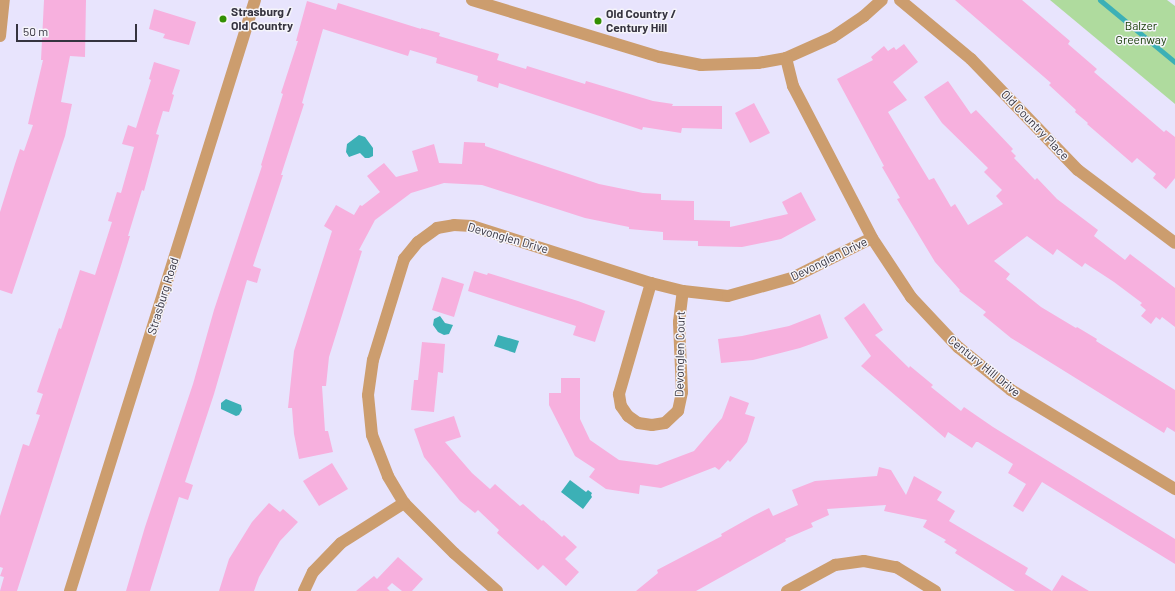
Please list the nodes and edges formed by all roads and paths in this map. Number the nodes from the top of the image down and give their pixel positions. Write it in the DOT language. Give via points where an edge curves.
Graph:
graph roads {
  1 [pos="4,0"];
  2 [pos="255,0"];
  3 [pos="472,0"];
  4 [pos="882,0"];
  5 [pos="900,0"];
  6 [pos="0,36"];
  7 [pos="786,58"];
  8 [pos="872,238"];
  9 [pos="1175,243"];
  10 [pos="652,282"];
  11 [pos="683,291"];
  12 [pos="1175,489"];
  13 [pos="404,503"];
  14 [pos="70,591"];
  15 [pos="304,591"];
  16 [pos="498,591"];
  17 [pos="787,591"];
  18 [pos="935,591"];
  1 -- 6 [label="street"];
  2 -- 14 [label="street, Strasburg Road"];
  3 -- 7 [label="street" via="660,58 701,65 758,63"];
  4 -- 7 [label="street" via="833,37"];
  5 -- 9 [label="street, Old Country Place" via="971,59 1078,170"];
  7 -- 8 [label="street, Century Hill Drive" via="794,86"];
  8 -- 11 [label="street, Devonglen Drive" via="792,278 728,296"];
  8 -- 12 [label="street, Century Hill Drive" via="911,297 958,347 1011,390"];
  10 -- 11 [label="street, Devonglen Drive"];
  10 -- 11 [label="street, Devonglen Court" via="619,394 621,406 628,416 638,423 665,423 678,411 682,392 679,322"];
  10 -- 13 [label="street, Devonglen Drive" via="472,226 454,225 437,228 418,242 404,259 373,360 368,396 372,435 388,476"];
  13 -- 15 [label="street" via="341,543 313,572"];
  13 -- 16 [label="street, Devonglen Drive" via="454,553"];
  17 -- 18 [label="street" via="835,565 864,561 896,567"];
}
